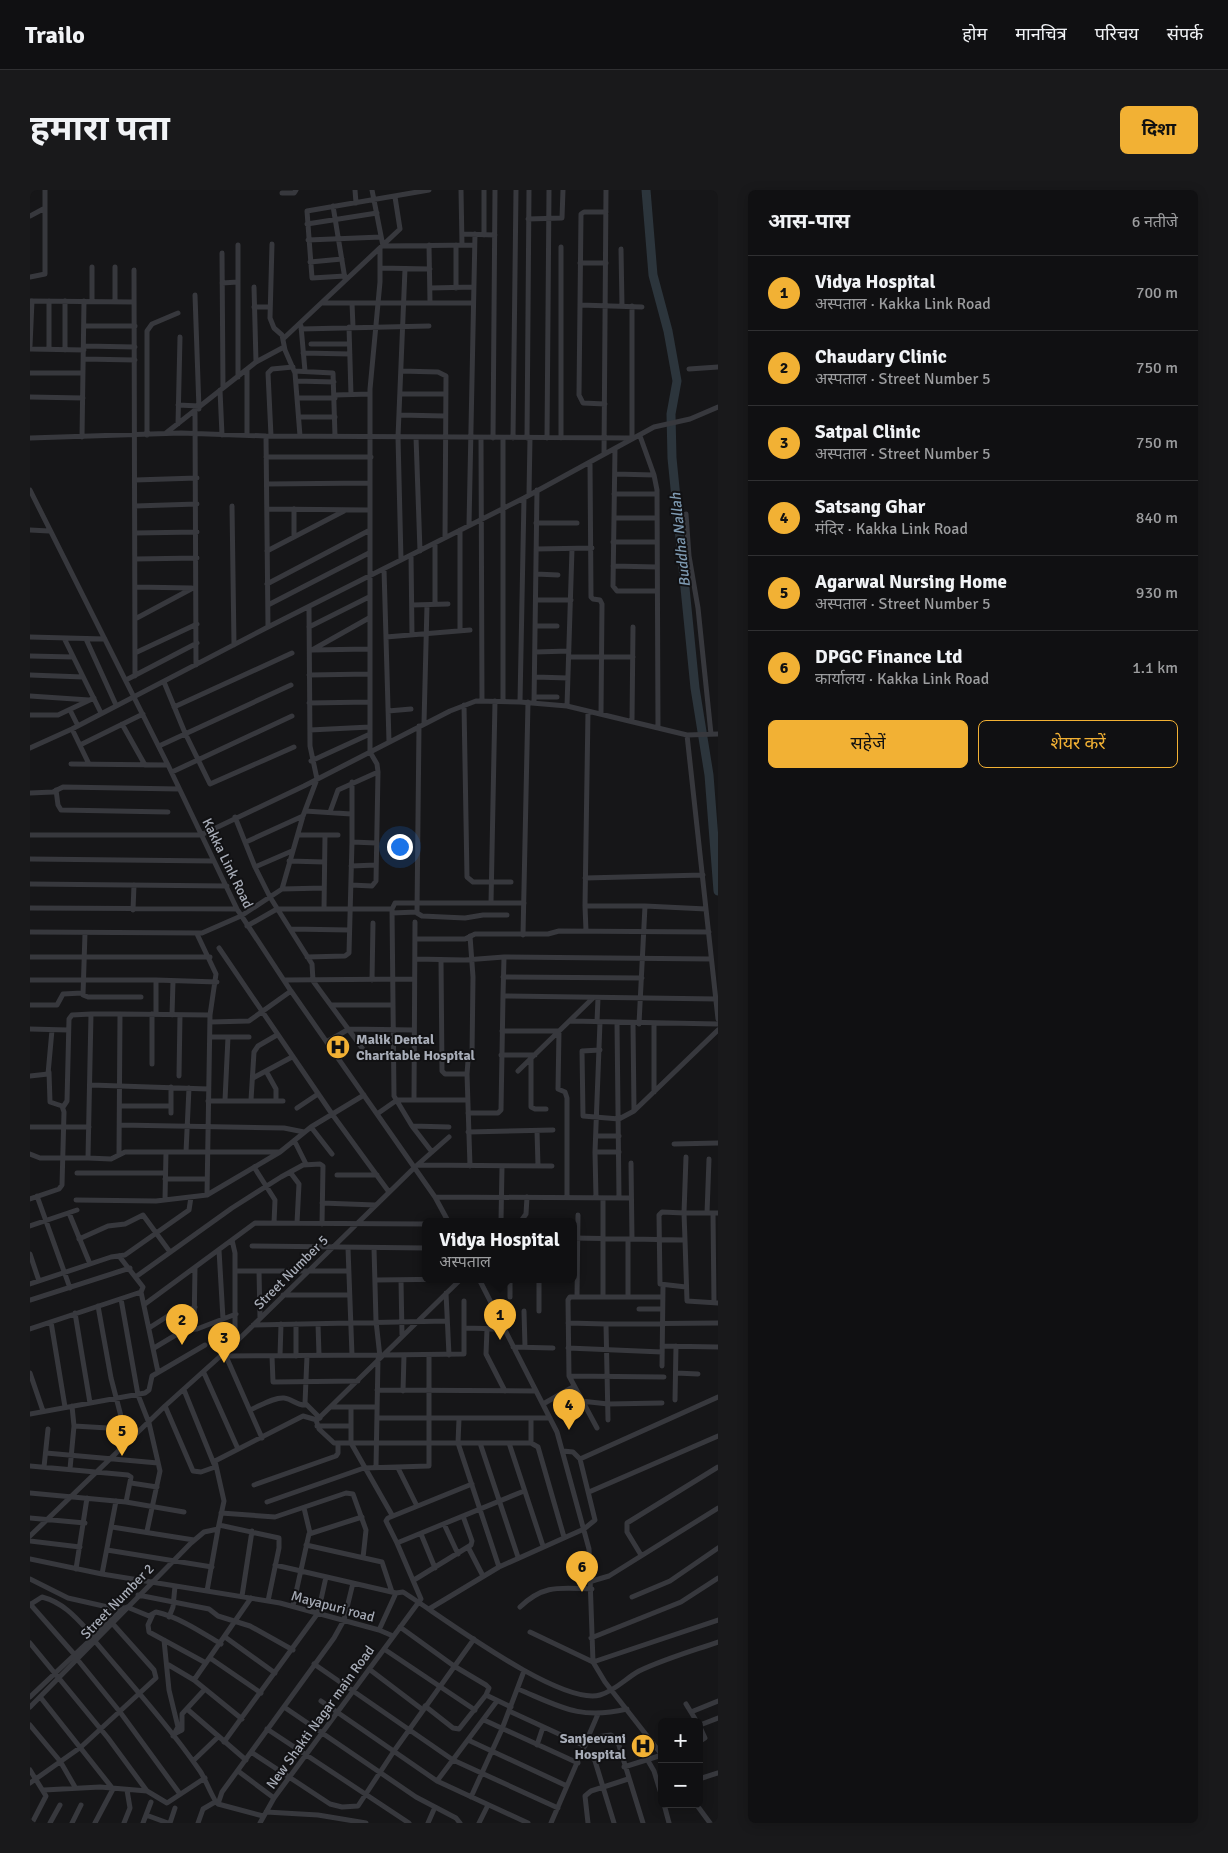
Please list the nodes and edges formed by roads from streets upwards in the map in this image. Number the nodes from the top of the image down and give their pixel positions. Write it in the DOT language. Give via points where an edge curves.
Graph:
graph roads {
  1 [pos="45,190"];
  2 [pos="296,190"];
  3 [pos="355,190"];
  4 [pos="372,190"];
  5 [pos="425,190"];
  6 [pos="462,190"];
  7 [pos="484,190"];
  8 [pos="496,190"];
  9 [pos="516,190"];
  10 [pos="529,190"];
  11 [pos="549,190"];
  12 [pos="563,190"];
  13 [pos="606,190"];
  14 [pos="282,193"];
  15 [pos="395,196"];
  16 [pos="374,200"];
  17 [pos="356,203"];
  18 [pos="333,206"];
  19 [pos="46,208"];
  20 [pos="606,212"];
  21 [pos="376,213"];
  22 [pos="30,216"];
  23 [pos="549,218"];
  24 [pos="528,219"];
  25 [pos="336,220"];
  26 [pos="307,224"];
  27 [pos="462,234"];
  28 [pos="475,234"];
  29 [pos="484,235"];
  30 [pos="495,235"];
  31 [pos="381,237"];
  32 [pos="338,238"];
  33 [pos="308,240"];
  34 [pos="272,244"];
  35 [pos="238,245"];
  36 [pos="429,245"];
  37 [pos="459,245"];
  38 [pos="474,246"];
  39 [pos="382,247"];
  40 [pos="561,247"];
  41 [pos="621,249"];
  42 [pos="222,253"];
  43 [pos="342,259"];
  44 [pos="310,262"];
  45 [pos="580,263"];
  46 [pos="606,263"];
  47 [pos="115,267"];
  48 [pos="92,268"];
  49 [pos="380,268"];
  50 [pos="405,269"];
  51 [pos="430,269"];
  52 [pos="134,270"];
  53 [pos="30,277"];
  54 [pos="345,278"];
  55 [pos="238,282"];
  56 [pos="222,283"];
  57 [pos="254,287"];
  58 [pos="474,287"];
  59 [pos="430,288"];
  60 [pos="456,288"];
  61 [pos="196,294"];
  62 [pos="31,301"];
  63 [pos="49,301"];
  64 [pos="65,301"];
  65 [pos="84,301"];
  66 [pos="92,302"];
  67 [pos="115,302"];
  68 [pos="134,302"];
  69 [pos="378,302"];
  70 [pos="403,302"];
  71 [pos="430,302"];
  72 [pos="473,302"];
  73 [pos="322,303"];
  74 [pos="352,303"];
  75 [pos="580,305"];
  76 [pos="606,306"];
  77 [pos="622,306"];
  78 [pos="632,306"];
  79 [pos="642,306"];
  80 [pos="254,307"];
  81 [pos="269,307"];
  82 [pos="178,313"];
  83 [pos="301,322"];
  84 [pos="84,326"];
  85 [pos="134,326"];
  86 [pos="375,326"];
  87 [pos="402,326"];
  88 [pos="429,326"];
  89 [pos="351,327"];
  90 [pos="302,329"];
  91 [pos="180,338"];
  92 [pos="283,338"];
  93 [pos="311,344"];
  94 [pos="349,344"];
  95 [pos="284,346"];
  96 [pos="30,347"];
  97 [pos="134,347"];
  98 [pos="84,348"];
  99 [pos="49,349"];
  100 [pos="65,350"];
  101 [pos="303,353"];
  102 [pos="350,354"];
  103 [pos="83,360"];
  104 [pos="135,360"];
  105 [pos="256,362"];
  106 [pos="718,368"];
  107 [pos="294,369"];
  108 [pos="247,370"];
  109 [pos="304,370"];
  110 [pos="689,370"];
  111 [pos="400,371"];
  112 [pos="30,373"];
  113 [pos="83,373"];
  114 [pos="238,377"];
  115 [pos="297,381"];
  116 [pos="334,382"];
  117 [pos="222,389"];
  118 [pos="370,394"];
  119 [pos="400,394"];
  120 [pos="446,394"];
  121 [pos="351,395"];
  122 [pos="30,397"];
  123 [pos="335,397"];
  124 [pos="83,398"];
  125 [pos="298,398"];
  126 [pos="605,404"];
  127 [pos="178,406"];
  128 [pos="718,407"];
  129 [pos="198,409"];
  130 [pos="399,415"];
  131 [pos="445,416"];
  132 [pos="299,417"];
  133 [pos="335,417"];
  134 [pos="178,424"];
  135 [pos="165,434"];
  136 [pos="196,434"];
  137 [pos="147,435"];
  138 [pos="222,435"];
  139 [pos="247,435"];
  140 [pos="82,436"];
  141 [pos="135,436"];
  142 [pos="269,436"];
  143 [pos="300,436"];
  144 [pos="335,436"];
  145 [pos="371,436"];
  146 [pos="640,436"];
  147 [pos="398,437"];
  148 [pos="416,437"];
  149 [pos="445,437"];
  150 [pos="471,437"];
  151 [pos="30,438"];
  152 [pos="481,438"];
  153 [pos="493,438"];
  154 [pos="503,438"];
  155 [pos="512,438"];
  156 [pos="528,438"];
  157 [pos="547,438"];
  158 [pos="561,438"];
  159 [pos="605,439"];
  160 [pos="632,439"];
  161 [pos="615,449"];
  162 [pos="604,454"];
  163 [pos="266,457"];
  164 [pos="371,457"];
  165 [pos="590,462"];
  166 [pos="614,474"];
  167 [pos="654,475"];
  168 [pos="197,478"];
  169 [pos="135,480"];
  170 [pos="370,483"];
  171 [pos="266,484"];
  172 [pos="30,490"];
  173 [pos="537,490"];
  174 [pos="614,494"];
  175 [pos="657,494"];
  176 [pos="526,496"];
  177 [pos="197,504"];
  178 [pos="135,506"];
  179 [pos="232,506"];
  180 [pos="503,508"];
  181 [pos="30,509"];
  182 [pos="39,509"];
  183 [pos="267,509"];
  184 [pos="294,510"];
  185 [pos="347,510"];
  186 [pos="370,510"];
  187 [pos="686,514"];
  188 [pos="614,518"];
  189 [pos="657,518"];
  190 [pos="481,519"];
  191 [pos="536,523"];
  192 [pos="577,523"];
  193 [pos="469,525"];
  194 [pos="30,530"];
  195 [pos="370,530"];
  196 [pos="460,530"];
  197 [pos="49,531"];
  198 [pos="197,532"];
  199 [pos="135,533"];
  200 [pos="294,537"];
  201 [pos="445,538"];
  202 [pos="613,542"];
  203 [pos="657,542"];
  204 [pos="435,543"];
  205 [pos="592,548"];
  206 [pos="536,549"];
  207 [pos="572,549"];
  208 [pos="267,551"];
  209 [pos="420,551"];
  210 [pos="370,553"];
  211 [pos="412,555"];
  212 [pos="197,558"];
  213 [pos="135,559"];
  214 [pos="401,560"];
  215 [pos="612,566"];
  216 [pos="657,567"];
  217 [pos="384,569"];
  218 [pos="536,574"];
  219 [pos="558,575"];
  220 [pos="369,577"];
  221 [pos="267,584"];
  222 [pos="135,588"];
  223 [pos="195,588"];
  224 [pos="657,591"];
  225 [pos="369,597"];
  226 [pos="536,600"];
  227 [pos="571,600"];
  228 [pos="435,604"];
  229 [pos="448,604"];
  230 [pos="268,605"];
  231 [pos="412,605"];
  232 [pos="427,605"];
  233 [pos="308,607"];
  234 [pos="369,618"];
  235 [pos="135,619"];
  236 [pos="197,624"];
  237 [pos="535,626"];
  238 [pos="557,626"];
  239 [pos="268,627"];
  240 [pos="308,627"];
  241 [pos="633,627"];
  242 [pos="460,630"];
  243 [pos="470,630"];
  244 [pos="427,634"];
  245 [pos="412,635"];
  246 [pos="30,637"];
  247 [pos="386,637"];
  248 [pos="64,638"];
  249 [pos="86,639"];
  250 [pos="105,639"];
  251 [pos="197,643"];
  252 [pos="234,644"];
  253 [pos="370,649"];
  254 [pos="310,650"];
  255 [pos="535,652"];
  256 [pos="135,653"];
  257 [pos="292,653"];
  258 [pos="569,654"];
  259 [pos="30,656"];
  260 [pos="73,657"];
  261 [pos="601,657"];
  262 [pos="633,657"];
  263 [pos="196,665"];
  264 [pos="370,674"];
  265 [pos="30,675"];
  266 [pos="309,675"];
  267 [pos="135,676"];
  268 [pos="83,677"];
  269 [pos="535,677"];
  270 [pos="568,678"];
  271 [pos="126,680"];
  272 [pos="164,682"];
  273 [pos="291,685"];
  274 [pos="30,696"];
  275 [pos="134,696"];
  276 [pos="557,697"];
  277 [pos="91,699"];
  278 [pos="534,700"];
  279 [pos="482,701"];
  280 [pos="495,701"];
  281 [pos="504,701"];
  282 [pos="370,702"];
  283 [pos="520,702"];
  284 [pos="528,702"];
  285 [pos="309,703"];
  286 [pos="116,705"];
  287 [pos="464,705"];
  288 [pos="567,706"];
  289 [pos="174,707"];
  290 [pos="411,709"];
  291 [pos="70,710"];
  292 [pos="388,711"];
  293 [pos="588,711"];
  294 [pos="101,714"];
  295 [pos="143,714"];
  296 [pos="601,714"];
  297 [pos="30,715"];
  298 [pos="292,716"];
  299 [pos="632,721"];
  300 [pos="122,724"];
  301 [pos="422,725"];
  302 [pos="78,726"];
  303 [pos="370,727"];
  304 [pos="658,728"];
  305 [pos="72,729"];
  306 [pos="310,730"];
  307 [pos="185,733"];
  308 [pos="370,734"];
  309 [pos="710,734"];
  310 [pos="718,734"];
  311 [pos="689,735"];
  312 [pos="718,739"];
  313 [pos="389,742"];
  314 [pos="80,745"];
  315 [pos="159,746"];
  316 [pos="294,747"];
  317 [pos="30,748"];
  318 [pos="370,752"];
  319 [pos="197,760"];
  320 [pos="311,761"];
  321 [pos="71,764"];
  322 [pos="90,764"];
  323 [pos="145,764"];
  324 [pos="168,765"];
  325 [pos="172,772"];
  326 [pos="378,772"];
  327 [pos="317,779"];
  328 [pos="352,782"];
  329 [pos="179,789"];
  330 [pos="56,790"];
  331 [pos="30,793"];
  332 [pos="168,812"];
  333 [pos="330,812"];
  334 [pos="304,814"];
  335 [pos="351,814"];
  336 [pos="235,817"];
  337 [pos="201,834"];
  338 [pos="30,835"];
  339 [pos="298,835"];
  340 [pos="325,835"];
  341 [pos="338,835"];
  342 [pos="246,842"];
  343 [pos="352,842"];
  344 [pos="376,843"];
  345 [pos="292,851"];
  346 [pos="30,859"];
  347 [pos="214,861"];
  348 [pos="289,862"];
  349 [pos="324,862"];
  350 [pos="255,866"];
  351 [pos="351,866"];
  352 [pos="376,866"];
  353 [pos="703,875"];
  354 [pos="585,878"];
  355 [pos="491,882"];
  356 [pos="511,882"];
  357 [pos="30,884"];
  358 [pos="134,885"];
  359 [pos="351,885"];
  360 [pos="226,886"];
  361 [pos="282,888"];
  362 [pos="324,888"];
  363 [pos="270,897"];
  364 [pos="417,903"];
  365 [pos="524,903"];
  366 [pos="491,904"];
  367 [pos="585,906"];
  368 [pos="644,906"];
  369 [pos="30,908"];
  370 [pos="237,909"];
  371 [pos="277,909"];
  372 [pos="324,909"];
  373 [pos="350,909"];
  374 [pos="706,909"];
  375 [pos="133,910"];
  376 [pos="392,911"];
  377 [pos="416,913"];
  378 [pos="507,915"];
  379 [pos="241,916"];
  380 [pos="415,922"];
  381 [pos="373,923"];
  382 [pos="247,926"];
  383 [pos="291,929"];
  384 [pos="349,930"];
  385 [pos="586,931"];
  386 [pos="644,931"];
  387 [pos="30,932"];
  388 [pos="709,932"];
  389 [pos="85,933"];
  390 [pos="197,934"];
  391 [pos="523,935"];
  392 [pos="470,936"];
  393 [pos="415,939"];
  394 [pos="219,948"];
  395 [pos="30,957"];
  396 [pos="84,957"];
  397 [pos="210,957"];
  398 [pos="307,957"];
  399 [pos="504,957"];
  400 [pos="643,958"];
  401 [pos="414,959"];
  402 [pos="712,959"];
  403 [pos="441,960"];
  404 [pos="471,960"];
  405 [pos="503,977"];
  406 [pos="642,978"];
  407 [pos="392,979"];
  408 [pos="414,979"];
  409 [pos="30,980"];
  410 [pos="156,980"];
  411 [pos="284,980"];
  412 [pos="372,980"];
  413 [pos="83,981"];
  414 [pos="173,981"];
  415 [pos="313,981"];
  416 [pos="217,982"];
  417 [pos="717,989"];
  418 [pos="291,991"];
  419 [pos="82,992"];
  420 [pos="503,996"];
  421 [pos="141,997"];
  422 [pos="596,998"];
  423 [pos="641,999"];
  424 [pos="717,999"];
  425 [pos="30,1005"];
  426 [pos="331,1005"];
  427 [pos="392,1005"];
  428 [pos="264,1012"];
  429 [pos="91,1014"];
  430 [pos="120,1014"];
  431 [pos="154,1014"];
  432 [pos="172,1015"];
  433 [pos="180,1015"];
  434 [pos="210,1015"];
  435 [pos="718,1019"];
  436 [pos="570,1021"];
  437 [pos="210,1022"];
  438 [pos="599,1022"];
  439 [pos="617,1023"];
  440 [pos="632,1023"];
  441 [pos="639,1024"];
  442 [pos="654,1024"];
  443 [pos="718,1024"];
  444 [pos="30,1029"];
  445 [pos="349,1029"];
  446 [pos="52,1030"];
  447 [pos="68,1030"];
  448 [pos="393,1030"];
  449 [pos="414,1030"];
  450 [pos="718,1030"];
  451 [pos="502,1031"];
  452 [pos="560,1031"];
  453 [pos="277,1035"];
  454 [pos="210,1037"];
  455 [pos="228,1037"];
  456 [pos="249,1037"];
  457 [pos="328,1041"];
  458 [pos="600,1050"];
  459 [pos="365,1052"];
  460 [pos="502,1056"];
  461 [pos="292,1057"];
  462 [pos="533,1057"];
  463 [pos="152,1064"];
  464 [pos="518,1071"];
  465 [pos="49,1072"];
  466 [pos="266,1072"];
  467 [pos="466,1074"];
  468 [pos="30,1076"];
  469 [pos="180,1076"];
  470 [pos="252,1078"];
  471 [pos="91,1085"];
  472 [pos="120,1086"];
  473 [pos="171,1087"];
  474 [pos="190,1088"];
  475 [pos="208,1089"];
  476 [pos="654,1092"];
  477 [pos="318,1094"];
  478 [pos="364,1095"];
  479 [pos="414,1099"];
  480 [pos="208,1100"];
  481 [pos="225,1100"];
  482 [pos="251,1100"];
  483 [pos="276,1100"];
  484 [pos="394,1100"];
  485 [pos="467,1100"];
  486 [pos="283,1101"];
  487 [pos="120,1106"];
  488 [pos="171,1106"];
  489 [pos="63,1107"];
  490 [pos="298,1108"];
  491 [pos="546,1109"];
  492 [pos="634,1111"];
  493 [pos="171,1113"];
  494 [pos="468,1113"];
  495 [pos="332,1114"];
  496 [pos="376,1114"];
  497 [pos="597,1118"];
  498 [pos="619,1119"];
  499 [pos="120,1125"];
  500 [pos="187,1126"];
  501 [pos="208,1126"];
  502 [pos="412,1126"];
  503 [pos="30,1127"];
  504 [pos="64,1127"];
  505 [pos="89,1127"];
  506 [pos="311,1127"];
  507 [pos="450,1127"];
  508 [pos="553,1130"];
  509 [pos="537,1131"];
  510 [pos="304,1132"];
  511 [pos="468,1132"];
  512 [pos="596,1136"];
  513 [pos="619,1136"];
  514 [pos="449,1137"];
  515 [pos="296,1142"];
  516 [pos="718,1143"];
  517 [pos="674,1144"];
  518 [pos="166,1152"];
  519 [pos="186,1152"];
  520 [pos="207,1152"];
  521 [pos="280,1152"];
  522 [pos="432,1152"];
  523 [pos="596,1152"];
  524 [pos="619,1152"];
  525 [pos="30,1154"];
  526 [pos="120,1154"];
  527 [pos="332,1154"];
  528 [pos="686,1157"];
  529 [pos="63,1158"];
  530 [pos="88,1158"];
  531 [pos="709,1159"];
  532 [pos="631,1163"];
  533 [pos="306,1164"];
  534 [pos="416,1166"];
  535 [pos="470,1166"];
  536 [pos="538,1166"];
  537 [pos="552,1166"];
  538 [pos="254,1167"];
  539 [pos="502,1167"];
  540 [pos="290,1172"];
  541 [pos="77,1173"];
  542 [pos="337,1175"];
  543 [pos="377,1175"];
  544 [pos="165,1176"];
  545 [pos="207,1179"];
  546 [pos="267,1186"];
  547 [pos="389,1192"];
  548 [pos="207,1195"];
  549 [pos="37,1196"];
  550 [pos="191,1197"];
  551 [pos="435,1197"];
  552 [pos="502,1197"];
  553 [pos="527,1197"];
  554 [pos="567,1197"];
  555 [pos="165,1198"];
  556 [pos="596,1198"];
  557 [pos="603,1198"];
  558 [pos="619,1198"];
  559 [pos="631,1198"];
  560 [pos="30,1199"];
  561 [pos="76,1200"];
  562 [pos="322,1203"];
  563 [pos="375,1205"];
  564 [pos="77,1210"];
  565 [pos="69,1213"];
  566 [pos="684,1213"];
  567 [pos="713,1213"];
  568 [pos="578,1215"];
  569 [pos="446,1218"];
  570 [pos="501,1218"];
  571 [pos="523,1218"];
  572 [pos="47,1221"];
  573 [pos="274,1223"];
  574 [pos="577,1223"];
  575 [pos="297,1224"];
  576 [pos="322,1224"];
  577 [pos="354,1224"];
  578 [pos="422,1224"];
  579 [pos="30,1226"];
  580 [pos="156,1232"];
  581 [pos="577,1238"];
  582 [pos="79,1239"];
  583 [pos="603,1239"];
  584 [pos="630,1239"];
  585 [pos="232,1240"];
  586 [pos="660,1240"];
  587 [pos="684,1240"];
  588 [pos="252,1246"];
  589 [pos="330,1248"];
  590 [pos="348,1248"];
  591 [pos="374,1248"];
  592 [pos="422,1248"];
  593 [pos="218,1250"];
  594 [pos="170,1252"];
  595 [pos="30,1254"];
  596 [pos="119,1256"];
  597 [pos="90,1264"];
  598 [pos="130,1268"];
  599 [pos="195,1268"];
  600 [pos="235,1271"];
  601 [pos="259,1271"];
  602 [pos="307,1271"];
  603 [pos="348,1271"];
  604 [pos="64,1273"];
  605 [pos="136,1276"];
  606 [pos="376,1280"];
  607 [pos="401,1280"];
  608 [pos="422,1280"];
  609 [pos="39,1281"];
  610 [pos="457,1283"];
  611 [pos="481,1283"];
  612 [pos="510,1283"];
  613 [pos="539,1283"];
  614 [pos="577,1283"];
  615 [pos="30,1284"];
  616 [pos="663,1286"];
  617 [pos="686,1287"];
  618 [pos="70,1288"];
  619 [pos="141,1292"];
  620 [pos="446,1293"];
  621 [pos="283,1295"];
  622 [pos="349,1295"];
  623 [pos="510,1296"];
  624 [pos="577,1297"];
  625 [pos="603,1297"];
  626 [pos="628,1297"];
  627 [pos="662,1297"];
  628 [pos="121,1299"];
  629 [pos="30,1300"];
  630 [pos="464,1301"];
  631 [pos="716,1303"];
  632 [pos="145,1304"];
  633 [pos="98,1306"];
  634 [pos="195,1307"];
  635 [pos="639,1309"];
  636 [pos="662,1309"];
  637 [pos="524,1311"];
  638 [pos="539,1311"];
  639 [pos="75,1313"];
  640 [pos="171,1314"];
  641 [pos="180,1314"];
  642 [pos="236,1314"];
  643 [pos="260,1318"];
  644 [pos="222,1319"];
  645 [pos="376,1321"];
  646 [pos="403,1321"];
  647 [pos="417,1321"];
  648 [pos="51,1322"];
  649 [pos="350,1322"];
  650 [pos="447,1322"];
  651 [pos="568,1323"];
  652 [pos="662,1323"];
  653 [pos="718,1323"];
  654 [pos="281,1324"];
  655 [pos="296,1324"];
  656 [pos="318,1324"];
  657 [pos="606,1324"];
  658 [pos="253,1325"];
  659 [pos="149,1328"];
  660 [pos="465,1328"];
  661 [pos="30,1329"];
  662 [pos="194,1329"];
  663 [pos="487,1329"];
  664 [pos="504,1329"];
  665 [pos="402,1335"];
  666 [pos="235,1343"];
  667 [pos="205,1345"];
  668 [pos="662,1346"];
  669 [pos="676,1346"];
  670 [pos="513,1347"];
  671 [pos="525,1347"];
  672 [pos="718,1347"];
  673 [pos="154,1348"];
  674 [pos="553,1348"];
  675 [pos="568,1348"];
  676 [pos="607,1350"];
  677 [pos="662,1352"];
  678 [pos="226,1354"];
  679 [pos="319,1355"];
  680 [pos="352,1355"];
  681 [pos="404,1355"];
  682 [pos="429,1355"];
  683 [pos="449,1355"];
  684 [pos="272,1356"];
  685 [pos="280,1356"];
  686 [pos="296,1356"];
  687 [pos="306,1356"];
  688 [pos="380,1356"];
  689 [pos="662,1366"];
  690 [pos="158,1372"];
  691 [pos="30,1373"];
  692 [pos="204,1373"];
  693 [pos="676,1373"];
  694 [pos="698,1374"];
  695 [pos="569,1376"];
  696 [pos="608,1377"];
  697 [pos="664,1377"];
  698 [pos="358,1381"];
  699 [pos="306,1382"];
  700 [pos="573,1387"];
  701 [pos="184,1390"];
  702 [pos="377,1390"];
  703 [pos="403,1390"];
  704 [pos="429,1390"];
  705 [pos="505,1391"];
  706 [pos="536,1391"];
  707 [pos="138,1395"];
  708 [pos="718,1397"];
  709 [pos="116,1399"];
  710 [pos="675,1400"];
  711 [pos="581,1401"];
  712 [pos="90,1403"];
  713 [pos="662,1403"];
  714 [pos="543,1404"];
  715 [pos="608,1404"];
  716 [pos="306,1405"];
  717 [pos="72,1406"];
  718 [pos="165,1406"];
  719 [pos="65,1407"];
  720 [pos="331,1407"];
  721 [pos="351,1407"];
  722 [pos="377,1407"];
  723 [pos="250,1410"];
  724 [pos="43,1411"];
  725 [pos="30,1414"];
  726 [pos="377,1418"];
  727 [pos="430,1418"];
  728 [pos="550,1418"];
  729 [pos="459,1419"];
  730 [pos="531,1419"];
  731 [pos="608,1420"];
  732 [pos="318,1422"];
  733 [pos="149,1423"];
  734 [pos="74,1426"];
  735 [pos="350,1426"];
  736 [pos="108,1428"];
  737 [pos="597,1428"];
  738 [pos="48,1429"];
  739 [pos="718,1436"];
  740 [pos="262,1438"];
  741 [pos="376,1442"];
  742 [pos="351,1443"];
  743 [pos="430,1443"];
  744 [pos="458,1443"];
  745 [pos="480,1443"];
  746 [pos="508,1443"];
  747 [pos="531,1443"];
  748 [pos="128,1444"];
  749 [pos="338,1444"];
  750 [pos="238,1449"];
  751 [pos="564,1451"];
  752 [pos="46,1453"];
  753 [pos="71,1456"];
  754 [pos="111,1459"];
  755 [pos="580,1459"];
  756 [pos="158,1463"];
  757 [pos="30,1466"];
  758 [pos="215,1466"];
  759 [pos="44,1467"];
  760 [pos="376,1467"];
  761 [pos="364,1468"];
  762 [pos="398,1468"];
  763 [pos="718,1468"];
  764 [pos="70,1469"];
  765 [pos="97,1472"];
  766 [pos="131,1483"];
  767 [pos="472,1484"];
  768 [pos="254,1485"];
  769 [pos="158,1487"];
  770 [pos="524,1491"];
  771 [pos="30,1492"];
  772 [pos="588,1492"];
  773 [pos="72,1496"];
  774 [pos="88,1498"];
  775 [pos="116,1501"];
  776 [pos="500,1501"];
  777 [pos="126,1502"];
  778 [pos="267,1502"];
  779 [pos="152,1506"];
  780 [pos="417,1506"];
  781 [pos="304,1508"];
  782 [pos="718,1508"];
  783 [pos="479,1509"];
  784 [pos="184,1512"];
  785 [pos="221,1515"];
  786 [pos="392,1516"];
  787 [pos="463,1516"];
  788 [pos="362,1517"];
  789 [pos="30,1518"];
  790 [pos="48,1519"];
  791 [pos="85,1523"];
  792 [pos="444,1524"];
  793 [pos="112,1527"];
  794 [pos="219,1527"];
  795 [pos="584,1529"];
  796 [pos="147,1531"];
  797 [pos="252,1532"];
  798 [pos="310,1532"];
  799 [pos="421,1534"];
  800 [pos="30,1536"];
  801 [pos="564,1537"];
  802 [pos="194,1540"];
  803 [pos="30,1541"];
  804 [pos="397,1542"];
  805 [pos="306,1545"];
  806 [pos="542,1546"];
  807 [pos="80,1547"];
  808 [pos="468,1547"];
  809 [pos="718,1548"];
  810 [pos="107,1550"];
  811 [pos="458,1554"];
  812 [pos="641,1555"];
  813 [pos="518,1557"];
  814 [pos="363,1558"];
  815 [pos="30,1559"];
  816 [pos="173,1560"];
  817 [pos="275,1565"];
  818 [pos="212,1567"];
  819 [pos="499,1567"];
  820 [pos="435,1568"];
  821 [pos="76,1569"];
  822 [pos="302,1571"];
  823 [pos="102,1574"];
  824 [pos="483,1576"];
  825 [pos="326,1577"];
  826 [pos="718,1578"];
  827 [pos="30,1579"];
  828 [pos="414,1580"];
  829 [pos="151,1581"];
  830 [pos="592,1581"];
  831 [pos="353,1582"];
  832 [pos="175,1586"];
  833 [pos="592,1588"];
  834 [pos="207,1591"];
  835 [pos="394,1593"];
  836 [pos="138,1595"];
  837 [pos="242,1596"];
  838 [pos="632,1597"];
  839 [pos="251,1598"];
  840 [pos="174,1600"];
  841 [pos="268,1601"];
  842 [pos="418,1602"];
  843 [pos="30,1604"];
  844 [pos="293,1606"];
  845 [pos="520,1607"];
  846 [pos="124,1609"];
  847 [pos="429,1609"];
  848 [pos="154,1613"];
  849 [pos="318,1613"];
  850 [pos="169,1617"];
  851 [pos="344,1620"];
  852 [pos="718,1620"];
  853 [pos="235,1622"];
  854 [pos="112,1623"];
  855 [pos="400,1627"];
  856 [pos="379,1630"];
  857 [pos="530,1632"];
  858 [pos="393,1636"];
  859 [pos="226,1637"];
  860 [pos="93,1638"];
  861 [pos="591,1638"];
  862 [pos="474,1639"];
  863 [pos="164,1640"];
  864 [pos="718,1642"];
  865 [pos="30,1643"];
  866 [pos="221,1644"];
  867 [pos="384,1649"];
  868 [pos="293,1650"];
  869 [pos="75,1656"];
  870 [pos="208,1661"];
  871 [pos="594,1662"];
  872 [pos="167,1664"];
  873 [pos="314,1664"];
  874 [pos="454,1666"];
  875 [pos="369,1669"];
  876 [pos="524,1671"];
  877 [pos="53,1673"];
  878 [pos="275,1673"];
  879 [pos="58,1679"];
  880 [pos="194,1680"];
  881 [pos="30,1686"];
  882 [pos="439,1687"];
  883 [pos="205,1690"];
  884 [pos="518,1690"];
  885 [pos="611,1690"];
  886 [pos="35,1692"];
  887 [pos="353,1692"];
  888 [pos="260,1693"];
  889 [pos="140,1694"];
  890 [pos="486,1695"];
  891 [pos="30,1697"];
  892 [pos="40,1698"];
  893 [pos="718,1700"];
  894 [pos="321,1701"];
  895 [pos="497,1701"];
  896 [pos="686,1704"];
  897 [pos="30,1707"];
  898 [pos="284,1707"];
  899 [pos="424,1708"];
  900 [pos="188,1709"];
  901 [pos="510,1709"];
  902 [pos="627,1709"];
  903 [pos="475,1710"];
  904 [pos="120,1712"];
  905 [pos="338,1712"];
  906 [pos="691,1712"];
  907 [pos="598,1714"];
  908 [pos="242,1718"];
  909 [pos="695,1718"];
  910 [pos="718,1718"];
  911 [pos="484,1720"];
  912 [pos="703,1723"];
  913 [pos="30,1725"];
  914 [pos="544,1727"];
  915 [pos="101,1729"];
  916 [pos="267,1729"];
  917 [pos="410,1729"];
  918 [pos="502,1729"];
  919 [pos="322,1733"];
  920 [pos="175,1734"];
  921 [pos="218,1737"];
  922 [pos="589,1738"];
  923 [pos="468,1740"];
  924 [pos="224,1742"];
  925 [pos="537,1745"];
  926 [pos="658,1746"];
  927 [pos="81,1747"];
  928 [pos="584,1749"];
  929 [pos="394,1751"];
  930 [pos="492,1751"];
  931 [pos="251,1752"];
  932 [pos="305,1755"];
  933 [pos="658,1756"];
  934 [pos="648,1759"];
  935 [pos="246,1760"];
  936 [pos="453,1760"];
  937 [pos="60,1761"];
  938 [pos="193,1761"];
  939 [pos="578,1764"];
  940 [pos="624,1767"];
  941 [pos="30,1770"];
  942 [pos="238,1771"];
  943 [pos="380,1773"];
  944 [pos="718,1773"];
  945 [pos="480,1774"];
  946 [pos="290,1777"];
  947 [pos="37,1778"];
  948 [pos="204,1778"];
  949 [pos="703,1778"];
  950 [pos="628,1779"];
  951 [pos="436,1781"];
  952 [pos="30,1783"];
  953 [pos="658,1784"];
  954 [pos="567,1786"];
  955 [pos="75,1787"];
  956 [pos="603,1787"];
  957 [pos="113,1789"];
  958 [pos="44,1790"];
  959 [pos="127,1790"];
  960 [pos="147,1790"];
  961 [pos="180,1794"];
  962 [pos="366,1795"];
  963 [pos="470,1796"];
  964 [pos="274,1798"];
  965 [pos="152,1802"];
  966 [pos="217,1803"];
  967 [pos="60,1805"];
  968 [pos="81,1805"];
  969 [pos="488,1805"];
  970 [pos="435,1807"];
  971 [pos="175,1808"];
  972 [pos="558,1808"];
  973 [pos="665,1808"];
  974 [pos="698,1808"];
  975 [pos="264,1814"];
  976 [pos="146,1815"];
  977 [pos="397,1817"];
  978 [pos="707,1822"];
  979 [pos="32,1823"];
  980 [pos="50,1823"];
  981 [pos="72,1823"];
  982 [pos="95,1823"];
  983 [pos="124,1823"];
  984 [pos="143,1823"];
  985 [pos="169,1823"];
  986 [pos="198,1823"];
  987 [pos="260,1823"];
  988 [pos="366,1823"];
  989 [pos="395,1823"];
  990 [pos="409,1823"];
  991 [pos="428,1823"];
  992 [pos="460,1823"];
  993 [pos="479,1823"];
  994 [pos="528,1823"];
  995 [pos="551,1823"];
  996 [pos="588,1823"];
  997 [pos="614,1823"];
  998 [pos="643,1823"];
  999 [pos="669,1823"];
  1 -- 19 [label="street"];
  2 -- 14 [label="street" via="294,193"];
  3 -- 17 [label="street"];
  4 -- 16 [label="street"];
  5 -- 15 [label="street"];
  6 -- 27 [label="street"];
  7 -- 29 [label="street"];
  8 -- 30 [label="street"];
  9 -- 155 [label="street"];
  10 -- 24 [label="street"];
  11 -- 23 [label="street"];
  12 -- 23 [label="street" via="562,217"];
  13 -- 20 [label="street"];
  15 -- 16 [label="street"];
  15 -- 39 [label="street" via="401,228"];
  16 -- 17 [label="street"];
  16 -- 21 [label="street"];
  17 -- 18 [label="street"];
  18 -- 25 [label="street"];
  18 -- 26 [label="street" via="307,211"];
  19 -- 22 [label="street"];
  19 -- 53 [label="street" via="45,274"];
  20 -- 45 [label="street" via="582,213"];
  20 -- 46 [label="street"];
  21 -- 25 [label="street"];
  21 -- 31 [label="street"];
  23 -- 24 [label="street"];
  23 -- 157 [label="street"];
  24 -- 156 [label="street"];
  25 -- 26 [label="street"];
  25 -- 32 [label="street"];
  26 -- 33 [label="street"];
  27 -- 28 [label="street"];
  27 -- 37 [label="street"];
  28 -- 29 [label="street"];
  28 -- 38 [label="street"];
  29 -- 30 [label="street"];
  30 -- 153 [label="street"];
  31 -- 32 [label="street"];
  31 -- 39 [label="street"];
  32 -- 33 [label="street"];
  32 -- 43 [label="street"];
  33 -- 44 [label="street"];
  34 -- 81 [label="street"];
  35 -- 55 [label="street"];
  36 -- 37 [label="street"];
  36 -- 39 [label="street"];
  36 -- 51 [label="street"];
  37 -- 38 [label="street"];
  37 -- 60 [label="street"];
  38 -- 58 [label="street"];
  39 -- 49 [label="street"];
  39 -- 54 [label="street"];
  40 -- 158 [label="street"];
  41 -- 77 [label="street"];
  42 -- 56 [label="street"];
  43 -- 44 [label="street"];
  43 -- 54 [label="street"];
  44 -- 54 [label="street" via="313,279"];
  45 -- 46 [label="street"];
  45 -- 75 [label="street"];
  46 -- 76 [label="street"];
  47 -- 67 [label="street"];
  48 -- 66 [label="street"];
  49 -- 50 [label="street"];
  49 -- 69 [label="street"];
  50 -- 51 [label="street"];
  50 -- 70 [label="street"];
  51 -- 59 [label="street"];
  52 -- 68 [label="street"];
  54 -- 73 [label="street"];
  55 -- 56 [label="street"];
  55 -- 114 [label="street"];
  56 -- 117 [label="street"];
  57 -- 80 [label="street"];
  58 -- 60 [label="street"];
  58 -- 72 [label="street"];
  59 -- 60 [label="street"];
  59 -- 71 [label="street"];
  61 -- 129 [label="street"];
  62 -- 63 [label="street"];
  62 -- 96 [label="street"];
  63 -- 64 [label="street"];
  63 -- 99 [label="street"];
  64 -- 65 [label="street"];
  64 -- 100 [label="street"];
  65 -- 66 [label="street"];
  65 -- 84 [label="street"];
  66 -- 67 [label="street"];
  67 -- 68 [label="street"];
  68 -- 85 [label="street"];
  69 -- 70 [label="street"];
  69 -- 74 [label="street"];
  69 -- 86 [label="street"];
  70 -- 71 [label="street"];
  70 -- 87 [label="street"];
  71 -- 72 [label="street"];
  72 -- 150 [label="street"];
  73 -- 74 [label="street"];
  73 -- 83 [label="street"];
  74 -- 89 [label="street"];
  75 -- 76 [label="street"];
  75 -- 126 [label="street" via="579,395 583,403"];
  76 -- 77 [label="street"];
  76 -- 126 [label="street"];
  77 -- 78 [label="street"];
  78 -- 79 [label="street"];
  78 -- 160 [label="street"];
  80 -- 81 [label="street"];
  80 -- 105 [label="street"];
  81 -- 92 [label="street" via="272,325"];
  82 -- 137 [label="street" via="152,324 148,331"];
  83 -- 90 [label="street"];
  83 -- 92 [label="street"];
  84 -- 85 [label="street"];
  84 -- 98 [label="street"];
  85 -- 97 [label="street"];
  86 -- 87 [label="street"];
  86 -- 89 [label="street"];
  86 -- 118 [label="street"];
  87 -- 88 [label="street"];
  87 -- 111 [label="street"];
  89 -- 90 [label="street"];
  89 -- 94 [label="street"];
  90 -- 101 [label="street"];
  91 -- 127 [label="street"];
  92 -- 95 [label="street"];
  93 -- 94 [label="street"];
  94 -- 102 [label="street"];
  95 -- 105 [label="street"];
  95 -- 107 [label="street"];
  96 -- 99 [label="street"];
  97 -- 98 [label="street"];
  97 -- 104 [label="street"];
  98 -- 100 [label="street"];
  98 -- 103 [label="street"];
  99 -- 100 [label="street"];
  101 -- 102 [label="street"];
  101 -- 109 [label="street"];
  102 -- 121 [label="street"];
  103 -- 104 [label="street"];
  103 -- 113 [label="street"];
  104 -- 141 [label="street"];
  105 -- 108 [label="street"];
  106 -- 110 [label="street"];
  107 -- 109 [label="street"];
  107 -- 115 [label="street"];
  107 -- 142 [label="street" via="272,369 268,373"];
  108 -- 114 [label="street"];
  108 -- 139 [label="street"];
  109 -- 116 [label="street" via="331,371"];
  111 -- 119 [label="street"];
  111 -- 120 [label="street" via="444,374"];
  112 -- 113 [label="street"];
  113 -- 124 [label="street"];
  114 -- 117 [label="street"];
  115 -- 116 [label="street"];
  115 -- 125 [label="street"];
  116 -- 123 [label="street"];
  117 -- 129 [label="street"];
  117 -- 138 [label="street"];
  118 -- 121 [label="street"];
  118 -- 145 [label="street"];
  119 -- 120 [label="street"];
  119 -- 130 [label="street"];
  120 -- 131 [label="street"];
  121 -- 123 [label="street"];
  122 -- 124 [label="street"];
  123 -- 125 [label="street"];
  123 -- 133 [label="street"];
  124 -- 140 [label="street"];
  125 -- 132 [label="street"];
  126 -- 159 [label="street"];
  127 -- 129 [label="street"];
  127 -- 134 [label="street"];
  128 -- 146 [label="street" via="654,427"];
  129 -- 134 [label="street"];
  129 -- 136 [label="street"];
  130 -- 131 [label="street"];
  130 -- 147 [label="street"];
  131 -- 149 [label="street"];
  132 -- 133 [label="street"];
  132 -- 143 [label="street"];
  133 -- 144 [label="street"];
  134 -- 135 [label="street"];
  135 -- 136 [label="street"];
  135 -- 137 [label="street"];
  136 -- 138 [label="street"];
  136 -- 168 [label="street"];
  137 -- 141 [label="street"];
  138 -- 139 [label="street"];
  139 -- 142 [label="street"];
  140 -- 141 [label="street"];
  140 -- 151 [label="street"];
  141 -- 169 [label="street"];
  142 -- 143 [label="street"];
  142 -- 163 [label="street"];
  143 -- 144 [label="street"];
  144 -- 145 [label="street"];
  145 -- 147 [label="street"];
  145 -- 164 [label="street"];
  146 -- 160 [label="street"];
  146 -- 167 [label="street"];
  147 -- 148 [label="street"];
  147 -- 214 [label="street"];
  148 -- 149 [label="street"];
  148 -- 209 [label="street"];
  149 -- 150 [label="street"];
  149 -- 201 [label="street"];
  150 -- 152 [label="street"];
  150 -- 193 [label="street"];
  152 -- 153 [label="street"];
  152 -- 190 [label="street"];
  153 -- 154 [label="street"];
  154 -- 155 [label="street"];
  154 -- 180 [label="street"];
  155 -- 156 [label="street"];
  156 -- 157 [label="street"];
  156 -- 176 [label="street"];
  157 -- 158 [label="street"];
  158 -- 159 [label="street"];
  159 -- 160 [label="street"];
  159 -- 162 [label="street"];
  160 -- 161 [label="street"];
  161 -- 162 [label="street"];
  161 -- 166 [label="street"];
  162 -- 165 [label="street"];
  163 -- 164 [label="street"];
  163 -- 171 [label="street"];
  164 -- 170 [label="street"];
  165 -- 173 [label="street"];
  165 -- 205 [label="street"];
  166 -- 167 [label="street"];
  166 -- 174 [label="street"];
  167 -- 175 [label="street"];
  168 -- 169 [label="street"];
  168 -- 177 [label="street"];
  169 -- 178 [label="street"];
  170 -- 171 [label="street"];
  170 -- 186 [label="street"];
  171 -- 183 [label="street"];
  172 -- 182 [label="street, Kakka Link Road"];
  173 -- 176 [label="street"];
  173 -- 191 [label="street"];
  174 -- 175 [label="street"];
  174 -- 188 [label="street"];
  175 -- 189 [label="street"];
  176 -- 180 [label="street"];
  176 -- 283 [label="street"];
  177 -- 178 [label="street"];
  177 -- 198 [label="street"];
  178 -- 199 [label="street"];
  179 -- 252 [label="street"];
  180 -- 190 [label="street"];
  180 -- 281 [label="street"];
  181 -- 182 [label="street"];
  182 -- 197 [label="street, Kakka Link Road"];
  183 -- 184 [label="street"];
  183 -- 208 [label="street"];
  184 -- 185 [label="street"];
  184 -- 200 [label="street"];
  185 -- 186 [label="street"];
  185 -- 200 [label="street"];
  186 -- 195 [label="street"];
  187 -- 309 [label="street"];
  188 -- 189 [label="street"];
  188 -- 202 [label="street"];
  189 -- 203 [label="street"];
  190 -- 193 [label="street"];
  190 -- 279 [label="street"];
  191 -- 192 [label="street"];
  191 -- 206 [label="street"];
  193 -- 196 [label="street"];
  194 -- 197 [label="street"];
  195 -- 210 [label="street"];
  195 -- 221 [label="street"];
  196 -- 201 [label="street"];
  196 -- 242 [label="street"];
  197 -- 250 [label="street, Kakka Link Road"];
  198 -- 199 [label="street"];
  198 -- 212 [label="street"];
  199 -- 213 [label="street"];
  200 -- 208 [label="street"];
  201 -- 204 [label="street"];
  202 -- 203 [label="street"];
  202 -- 215 [label="street"];
  203 -- 216 [label="street"];
  204 -- 209 [label="street"];
  204 -- 228 [label="street"];
  205 -- 207 [label="street"];
  205 -- 261 [label="street" via="591,597 602,604"];
  206 -- 207 [label="street"];
  206 -- 218 [label="street"];
  207 -- 227 [label="street"];
  208 -- 221 [label="street"];
  209 -- 211 [label="street"];
  210 -- 220 [label="street"];
  210 -- 230 [label="street"];
  211 -- 214 [label="street"];
  211 -- 231 [label="street"];
  212 -- 213 [label="street"];
  212 -- 223 [label="street"];
  213 -- 222 [label="street"];
  214 -- 217 [label="street"];
  215 -- 216 [label="street"];
  215 -- 224 [label="street" via="615,590"];
  216 -- 224 [label="street"];
  217 -- 220 [label="street"];
  217 -- 247 [label="street"];
  218 -- 219 [label="street"];
  218 -- 226 [label="street"];
  220 -- 225 [label="street"];
  220 -- 233 [label="street"];
  221 -- 230 [label="street"];
  222 -- 223 [label="street"];
  222 -- 235 [label="street"];
  223 -- 235 [label="street"];
  223 -- 236 [label="street"];
  224 -- 304 [label="street"];
  225 -- 234 [label="street"];
  225 -- 240 [label="street"];
  226 -- 227 [label="street"];
  226 -- 237 [label="street"];
  227 -- 258 [label="street"];
  228 -- 229 [label="street"];
  228 -- 232 [label="street"];
  230 -- 239 [label="street"];
  231 -- 232 [label="street"];
  231 -- 245 [label="street"];
  232 -- 244 [label="street"];
  233 -- 239 [label="street"];
  233 -- 240 [label="street"];
  234 -- 253 [label="street"];
  234 -- 254 [label="street"];
  235 -- 256 [label="street"];
  236 -- 251 [label="street"];
  236 -- 256 [label="street"];
  237 -- 238 [label="street"];
  237 -- 255 [label="street"];
  239 -- 252 [label="street"];
  240 -- 254 [label="street"];
  241 -- 262 [label="street"];
  242 -- 243 [label="street"];
  242 -- 244 [label="street"];
  244 -- 245 [label="street"];
  244 -- 301 [label="street"];
  245 -- 247 [label="street"];
  246 -- 248 [label="street"];
  247 -- 292 [label="street"];
  248 -- 249 [label="street"];
  248 -- 260 [label="street"];
  249 -- 250 [label="street"];
  249 -- 286 [label="street"];
  250 -- 271 [label="street, Kakka Link Road"];
  251 -- 263 [label="street"];
  251 -- 267 [label="street"];
  252 -- 263 [label="street"];
  253 -- 254 [label="street"];
  253 -- 264 [label="street"];
  254 -- 266 [label="street"];
  255 -- 258 [label="street"];
  255 -- 269 [label="street"];
  256 -- 267 [label="street"];
  257 -- 289 [label="street"];
  258 -- 261 [label="street"];
  258 -- 270 [label="street"];
  259 -- 260 [label="street"];
  260 -- 268 [label="street"];
  261 -- 262 [label="street"];
  261 -- 296 [label="street"];
  262 -- 299 [label="street"];
  263 -- 272 [label="street"];
  264 -- 266 [label="street"];
  264 -- 282 [label="street"];
  265 -- 268 [label="street"];
  266 -- 285 [label="street"];
  267 -- 271 [label="street"];
  268 -- 277 [label="street"];
  269 -- 270 [label="street"];
  269 -- 278 [label="street"];
  270 -- 288 [label="street"];
  271 -- 275 [label="street, Kakka Link Road"];
  272 -- 275 [label="street"];
  272 -- 289 [label="street"];
  273 -- 307 [label="street"];
  274 -- 277 [label="street"];
  275 -- 286 [label="street"];
  275 -- 295 [label="street, Kakka Link Road"];
  276 -- 278 [label="street"];
  277 -- 291 [label="street"];
  277 -- 294 [label="street"];
  278 -- 284 [label="street"];
  278 -- 288 [label="street"];
  279 -- 280 [label="street"];
  279 -- 287 [label="street"];
  280 -- 281 [label="street"];
  280 -- 355 [label="street"];
  281 -- 283 [label="street"];
  282 -- 285 [label="street"];
  282 -- 303 [label="street"];
  283 -- 284 [label="street"];
  284 -- 365 [label="street"];
  285 -- 306 [label="street"];
  286 -- 294 [label="street"];
  287 -- 301 [label="street"];
  287 -- 355 [label="street" via="467,877 473,882"];
  288 -- 293 [label="street"];
  289 -- 307 [label="street"];
  290 -- 292 [label="street"];
  291 -- 297 [label="street" via="54,716"];
  291 -- 302 [label="street"];
  292 -- 313 [label="street"];
  293 -- 296 [label="street"];
  293 -- 354 [label="street"];
  294 -- 302 [label="street"];
  295 -- 300 [label="street"];
  295 -- 315 [label="street, Kakka Link Road"];
  296 -- 299 [label="street"];
  298 -- 319 [label="street"];
  299 -- 304 [label="street"];
  300 -- 314 [label="street"];
  300 -- 323 [label="street"];
  301 -- 313 [label="street"];
  301 -- 364 [label="street"];
  302 -- 305 [label="street"];
  303 -- 306 [label="street"];
  303 -- 308 [label="street"];
  304 -- 311 [label="street"];
  305 -- 314 [label="street"];
  305 -- 317 [label="street"];
  306 -- 320 [label="street"];
  307 -- 315 [label="street"];
  307 -- 319 [label="street"];
  308 -- 318 [label="street"];
  308 -- 320 [label="street"];
  309 -- 310 [label="street"];
  309 -- 311 [label="street"];
  310 -- 312 [label="street"];
  311 -- 353 [label="street"];
  313 -- 318 [label="street"];
  314 -- 322 [label="street"];
  315 -- 324 [label="street, Kakka Link Road"];
  316 -- 319 [label="street" via="212,784 208,783"];
  318 -- 326 [label="street"];
  318 -- 327 [label="street"];
  319 -- 325 [label="street"];
  320 -- 327 [label="street"];
  321 -- 322 [label="street"];
  322 -- 323 [label="street"];
  323 -- 324 [label="street"];
  324 -- 325 [label="street, Kakka Link Road"];
  325 -- 329 [label="street, Kakka Link Road"];
  326 -- 328 [label="street"];
  326 -- 344 [label="street"];
  327 -- 334 [label="street"];
  327 -- 336 [label="street"];
  328 -- 333 [label="street" via="338,790"];
  328 -- 335 [label="street"];
  329 -- 330 [label="street" via="63,787"];
  329 -- 337 [label="street, Kakka Link Road"];
  330 -- 331 [label="street"];
  330 -- 332 [label="street" via="61,810"];
  333 -- 334 [label="street"];
  333 -- 335 [label="street"];
  334 -- 339 [label="street"];
  334 -- 342 [label="street"];
  335 -- 343 [label="street"];
  336 -- 337 [label="street"];
  336 -- 342 [label="street"];
  337 -- 338 [label="street"];
  337 -- 347 [label="street, Kakka Link Road"];
  339 -- 340 [label="street"];
  339 -- 345 [label="street"];
  340 -- 341 [label="street"];
  340 -- 349 [label="street"];
  342 -- 350 [label="street"];
  343 -- 344 [label="street"];
  343 -- 351 [label="street"];
  344 -- 352 [label="street"];
  345 -- 348 [label="street"];
  345 -- 350 [label="street"];
  346 -- 347 [label="street"];
  347 -- 360 [label="street, Kakka Link Road"];
  348 -- 349 [label="street"];
  348 -- 361 [label="street"];
  349 -- 362 [label="street"];
  350 -- 363 [label="street"];
  351 -- 352 [label="street"];
  351 -- 359 [label="street"];
  352 -- 359 [label="street" via="375,885"];
  353 -- 354 [label="street"];
  353 -- 374 [label="street"];
  354 -- 367 [label="street"];
  355 -- 356 [label="street"];
  355 -- 366 [label="street"];
  357 -- 358 [label="street"];
  358 -- 360 [label="street"];
  358 -- 375 [label="street"];
  359 -- 373 [label="street"];
  360 -- 370 [label="street, Kakka Link Road"];
  361 -- 362 [label="street"];
  361 -- 363 [label="street"];
  362 -- 372 [label="street"];
  363 -- 371 [label="street"];
  363 -- 379 [label="street"];
  364 -- 366 [label="street"];
  364 -- 376 [label="street" via="394,903"];
  364 -- 377 [label="street"];
  365 -- 366 [label="street"];
  365 -- 391 [label="street"];
  367 -- 368 [label="street"];
  367 -- 385 [label="street"];
  368 -- 374 [label="street"];
  368 -- 386 [label="street"];
  369 -- 375 [label="street"];
  370 -- 375 [label="street"];
  370 -- 379 [label="street, Kakka Link Road"];
  371 -- 372 [label="street"];
  371 -- 382 [label="street"];
  371 -- 383 [label="street"];
  372 -- 373 [label="street"];
  373 -- 376 [label="street"];
  373 -- 384 [label="street"];
  374 -- 388 [label="street"];
  376 -- 377 [label="street"];
  376 -- 407 [label="street"];
  377 -- 378 [label="street" via="466,918"];
  379 -- 382 [label="street, Kakka Link Road"];
  379 -- 390 [label="street"];
  380 -- 393 [label="street"];
  381 -- 412 [label="street"];
  382 -- 411 [label="street, Kakka Link Road"];
  383 -- 384 [label="street"];
  383 -- 398 [label="street"];
  384 -- 398 [label="street" via="347,955"];
  385 -- 386 [label="street"];
  385 -- 391 [label="street"];
  386 -- 388 [label="street"];
  386 -- 400 [label="street"];
  387 -- 389 [label="street"];
  388 -- 402 [label="street"];
  389 -- 390 [label="street"];
  389 -- 396 [label="street"];
  390 -- 397 [label="street"];
  391 -- 392 [label="street"];
  392 -- 393 [label="street" via="465,939"];
  392 -- 404 [label="street"];
  393 -- 401 [label="street"];
  394 -- 428 [label="street"];
  395 -- 396 [label="street"];
  396 -- 397 [label="street"];
  396 -- 413 [label="street"];
  397 -- 416 [label="street"];
  398 -- 415 [label="street" via="314,969"];
  399 -- 400 [label="street"];
  399 -- 404 [label="street"];
  399 -- 405 [label="street"];
  400 -- 402 [label="street"];
  400 -- 406 [label="street"];
  401 -- 403 [label="street"];
  401 -- 408 [label="street"];
  402 -- 417 [label="street"];
  403 -- 404 [label="street"];
  403 -- 467 [label="street" via="442,1069 445,1074"];
  404 -- 467 [label="street" via="474,977 472,1054"];
  405 -- 406 [label="street"];
  405 -- 420 [label="street"];
  406 -- 423 [label="street"];
  407 -- 408 [label="street"];
  407 -- 412 [label="street"];
  407 -- 427 [label="street"];
  408 -- 449 [label="street"];
  409 -- 413 [label="street"];
  410 -- 413 [label="street"];
  410 -- 414 [label="street"];
  410 -- 431 [label="street"];
  411 -- 415 [label="street"];
  411 -- 418 [label="street, Kakka Link Road"];
  412 -- 415 [label="street"];
  413 -- 419 [label="street"];
  414 -- 416 [label="street"];
  414 -- 432 [label="street"];
  415 -- 426 [label="street"];
  416 -- 434 [label="street"];
  417 -- 424 [label="street"];
  418 -- 428 [label="street"];
  418 -- 457 [label="street, Kakka Link Road"];
  419 -- 421 [label="street" via="88,997"];
  419 -- 425 [label="street" via="63,994 57,1005"];
  420 -- 422 [label="street"];
  420 -- 451 [label="street"];
  422 -- 423 [label="street"];
  422 -- 436 [label="street"];
  422 -- 438 [label="street"];
  423 -- 424 [label="street"];
  423 -- 441 [label="street"];
  424 -- 435 [label="street"];
  426 -- 427 [label="street"];
  426 -- 445 [label="street"];
  427 -- 448 [label="street"];
  428 -- 437 [label="street" via="244,1022"];
  428 -- 453 [label="street"];
  429 -- 430 [label="street"];
  429 -- 447 [label="street" via="70,1016"];
  429 -- 471 [label="street"];
  430 -- 431 [label="street"];
  430 -- 472 [label="street"];
  431 -- 432 [label="street"];
  431 -- 463 [label="street"];
  432 -- 433 [label="street"];
  433 -- 434 [label="street"];
  433 -- 469 [label="street"];
  434 -- 437 [label="street"];
  436 -- 438 [label="street"];
  436 -- 452 [label="street"];
  437 -- 454 [label="street"];
  438 -- 439 [label="street"];
  438 -- 458 [label="street"];
  439 -- 440 [label="street"];
  439 -- 498 [label="street"];
  440 -- 441 [label="street"];
  440 -- 492 [label="street"];
  441 -- 442 [label="street"];
  442 -- 443 [label="street"];
  442 -- 476 [label="street"];
  444 -- 446 [label="street"];
  445 -- 448 [label="street"];
  445 -- 457 [label="street"];
  445 -- 459 [label="street"];
  446 -- 447 [label="street"];
  446 -- 465 [label="street"];
  447 -- 489 [label="street" via="67,1101"];
  448 -- 449 [label="street"];
  448 -- 484 [label="street"];
  449 -- 479 [label="street"];
  450 -- 476 [label="street"];
  451 -- 452 [label="street"];
  451 -- 460 [label="street"];
  452 -- 462 [label="street"];
  452 -- 554 [label="street" via="558,1089 565,1092 567,1098"];
  453 -- 461 [label="street"];
  453 -- 470 [label="street" via="256,1048"];
  454 -- 455 [label="street"];
  454 -- 475 [label="street"];
  455 -- 456 [label="street"];
  455 -- 481 [label="street"];
  457 -- 478 [label="street, Kakka Link Road"];
  458 -- 497 [label="street"];
  458 -- 497 [label="street" via="582,1053 583,1116"];
  460 -- 462 [label="street"];
  460 -- 494 [label="street" via="501,1112"];
  461 -- 466 [label="street"];
  461 -- 477 [label="street"];
  462 -- 464 [label="street"];
  462 -- 491 [label="street" via="531,1107"];
  465 -- 468 [label="street" via="45,1076"];
  465 -- 489 [label="street" via="50,1102"];
  466 -- 470 [label="street"];
  466 -- 483 [label="street" via="276,1089"];
  467 -- 485 [label="street"];
  470 -- 482 [label="street"];
  471 -- 472 [label="street"];
  471 -- 505 [label="street"];
  472 -- 473 [label="street"];
  472 -- 487 [label="street"];
  473 -- 474 [label="street"];
  473 -- 488 [label="street"];
  474 -- 475 [label="street"];
  474 -- 500 [label="street"];
  475 -- 480 [label="street"];
  476 -- 492 [label="street"];
  477 -- 490 [label="street"];
  477 -- 495 [label="street"];
  478 -- 495 [label="street"];
  478 -- 496 [label="street, Kakka Link Road"];
  479 -- 484 [label="street"];
  479 -- 485 [label="street"];
  480 -- 481 [label="street"];
  480 -- 501 [label="street"];
  481 -- 482 [label="street"];
  482 -- 483 [label="street"];
  483 -- 486 [label="street"];
  484 -- 496 [label="street"];
  484 -- 502 [label="street"];
  485 -- 494 [label="street"];
  487 -- 488 [label="street"];
  487 -- 499 [label="street"];
  488 -- 493 [label="street"];
  489 -- 504 [label="street"];
  492 -- 498 [label="street"];
  494 -- 511 [label="street"];
  495 -- 506 [label="street"];
  495 -- 543 [label="street"];
  496 -- 534 [label="street, Kakka Link Road"];
  497 -- 498 [label="street"];
  497 -- 512 [label="street"];
  498 -- 513 [label="street"];
  499 -- 500 [label="street"];
  499 -- 526 [label="street"];
  500 -- 501 [label="street"];
  500 -- 519 [label="street"];
  501 -- 510 [label="street" via="284,1128"];
  501 -- 520 [label="street"];
  502 -- 507 [label="street"];
  502 -- 522 [label="street"];
  503 -- 504 [label="street"];
  504 -- 505 [label="street"];
  504 -- 529 [label="street"];
  505 -- 530 [label="street"];
  506 -- 510 [label="street"];
  506 -- 527 [label="street"];
  508 -- 509 [label="street"];
  509 -- 511 [label="street"];
  509 -- 536 [label="street"];
  510 -- 515 [label="street"];
  511 -- 535 [label="street"];
  512 -- 513 [label="street"];
  512 -- 523 [label="street"];
  513 -- 524 [label="street"];
  514 -- 522 [label="street, Street Number 5"];
  515 -- 521 [label="street"];
  515 -- 533 [label="street"];
  516 -- 517 [label="street"];
  518 -- 519 [label="street"];
  518 -- 526 [label="street"];
  518 -- 544 [label="street"];
  519 -- 520 [label="street"];
  520 -- 521 [label="street"];
  520 -- 545 [label="street"];
  521 -- 538 [label="street"];
  522 -- 534 [label="street, Street Number 5"];
  523 -- 524 [label="street"];
  523 -- 556 [label="street"];
  524 -- 558 [label="street"];
  525 -- 529 [label="street" via="40,1158"];
  526 -- 530 [label="street" via="111,1159"];
  528 -- 566 [label="street"];
  529 -- 530 [label="street"];
  529 -- 549 [label="street" via="61,1187"];
  531 -- 567 [label="street"];
  532 -- 559 [label="street"];
  533 -- 540 [label="street"];
  533 -- 562 [label="street" via="322,1165"];
  534 -- 535 [label="street"];
  534 -- 547 [label="street, Street Number 5"];
  534 -- 551 [label="street, Kakka Link Road"];
  535 -- 539 [label="street"];
  536 -- 537 [label="street"];
  536 -- 539 [label="street"];
  538 -- 546 [label="street"];
  538 -- 548 [label="street"];
  539 -- 552 [label="street"];
  540 -- 546 [label="street"];
  540 -- 575 [label="street" via="299,1184"];
  541 -- 544 [label="street"];
  542 -- 543 [label="street"];
  543 -- 547 [label="street"];
  544 -- 545 [label="street"];
  544 -- 555 [label="street"];
  545 -- 548 [label="street"];
  546 -- 573 [label="street" via="275,1200"];
  546 -- 594 [label="street"];
  547 -- 563 [label="street, Street Number 5"];
  548 -- 550 [label="street"];
  549 -- 560 [label="street"];
  549 -- 572 [label="street"];
  550 -- 555 [label="street"];
  550 -- 580 [label="street" via="190,1210"];
  551 -- 552 [label="street"];
  551 -- 569 [label="street, Kakka Link Road"];
  552 -- 553 [label="street"];
  552 -- 570 [label="street"];
  553 -- 554 [label="street"];
  553 -- 571 [label="street"];
  554 -- 556 [label="street"];
  555 -- 561 [label="street" via="156,1201"];
  556 -- 557 [label="street"];
  557 -- 558 [label="street"];
  557 -- 583 [label="street"];
  558 -- 559 [label="street"];
  559 -- 584 [label="street"];
  562 -- 563 [label="street"];
  562 -- 576 [label="street"];
  563 -- 577 [label="street, Street Number 5"];
  564 -- 565 [label="street"];
  565 -- 572 [label="street"];
  565 -- 582 [label="street"];
  566 -- 567 [label="street"];
  566 -- 586 [label="street" via="660,1213"];
  566 -- 587 [label="street"];
  567 -- 631 [label="street"];
  568 -- 574 [label="street"];
  572 -- 579 [label="street"];
  572 -- 604 [label="street"];
  573 -- 575 [label="street"];
  573 -- 585 [label="street" via="252,1224"];
  575 -- 576 [label="street"];
  576 -- 577 [label="street"];
  577 -- 578 [label="street"];
  577 -- 589 [label="street, Street Number 5"];
  580 -- 582 [label="street" via="146,1216 141,1215 125,1224 108,1226"];
  580 -- 594 [label="street"];
  580 -- 596 [label="street"];
  581 -- 583 [label="street"];
  582 -- 597 [label="street"];
  583 -- 584 [label="street"];
  583 -- 625 [label="street"];
  584 -- 586 [label="street"];
  584 -- 626 [label="street"];
  585 -- 593 [label="street"];
  585 -- 600 [label="street"];
  586 -- 587 [label="street"];
  586 -- 616 [label="street" via="660,1284"];
  587 -- 617 [label="street"];
  588 -- 589 [label="street"];
  589 -- 590 [label="street"];
  589 -- 602 [label="street, Street Number 5"];
  590 -- 591 [label="street"];
  590 -- 603 [label="street"];
  591 -- 592 [label="street"];
  591 -- 606 [label="street"];
  593 -- 599 [label="street"];
  593 -- 644 [label="street"];
  594 -- 605 [label="street"];
  595 -- 609 [label="street"];
  596 -- 597 [label="street"];
  596 -- 598 [label="street"];
  597 -- 604 [label="street"];
  598 -- 605 [label="street"];
  598 -- 618 [label="street"];
  599 -- 632 [label="street"];
  599 -- 634 [label="street"];
  600 -- 601 [label="street"];
  600 -- 642 [label="street"];
  601 -- 602 [label="street"];
  601 -- 643 [label="street"];
  602 -- 603 [label="street"];
  602 -- 621 [label="street, Street Number 5"];
  603 -- 622 [label="street"];
  604 -- 609 [label="street"];
  604 -- 618 [label="street"];
  605 -- 619 [label="street" via="143,1287"];
  606 -- 607 [label="street"];
  606 -- 645 [label="street"];
  607 -- 608 [label="street"];
  607 -- 646 [label="street"];
  609 -- 615 [label="street"];
  610 -- 620 [label="street"];
  611 -- 664 [label="street"];
  612 -- 623 [label="street"];
  613 -- 638 [label="street"];
  614 -- 624 [label="street"];
  616 -- 617 [label="street"];
  616 -- 627 [label="street"];
  617 -- 631 [label="street" via="688,1302"];
  618 -- 629 [label="street"];
  619 -- 628 [label="street"];
  619 -- 632 [label="street"];
  620 -- 647 [label="street"];
  620 -- 650 [label="street"];
  621 -- 622 [label="street"];
  621 -- 643 [label="street, Street Number 5"];
  622 -- 649 [label="street"];
  624 -- 625 [label="street"];
  624 -- 651 [label="street" via="568,1298"];
  625 -- 626 [label="street"];
  626 -- 627 [label="street"];
  627 -- 636 [label="street"];
  628 -- 633 [label="street"];
  628 -- 707 [label="street"];
  630 -- 660 [label="street"];
  632 -- 659 [label="street"];
  633 -- 639 [label="street"];
  633 -- 709 [label="street"];
  634 -- 641 [label="street"];
  634 -- 662 [label="street"];
  635 -- 636 [label="street"];
  636 -- 652 [label="street"];
  637 -- 671 [label="street"];
  639 -- 648 [label="street"];
  639 -- 712 [label="street"];
  640 -- 659 [label="street"];
  642 -- 644 [label="street"];
  642 -- 666 [label="street"];
  643 -- 658 [label="street, Street Number 5"];
  644 -- 662 [label="street"];
  645 -- 646 [label="street"];
  645 -- 649 [label="street"];
  645 -- 688 [label="street"];
  646 -- 647 [label="street"];
  646 -- 665 [label="street"];
  647 -- 650 [label="street"];
  647 -- 665 [label="street"];
  648 -- 661 [label="street"];
  648 -- 719 [label="street"];
  649 -- 656 [label="street"];
  649 -- 680 [label="street"];
  650 -- 683 [label="street"];
  651 -- 657 [label="street"];
  651 -- 675 [label="street"];
  652 -- 653 [label="street"];
  652 -- 657 [label="street"];
  652 -- 668 [label="street"];
  654 -- 655 [label="street"];
  654 -- 658 [label="street"];
  654 -- 685 [label="street"];
  655 -- 656 [label="street"];
  655 -- 686 [label="street"];
  656 -- 679 [label="street"];
  657 -- 676 [label="street"];
  658 -- 666 [label="street, Street Number 5"];
  659 -- 673 [label="street"];
  660 -- 663 [label="street"];
  660 -- 683 [label="street" via="464,1353"];
  662 -- 673 [label="street" via="181,1332"];
  663 -- 664 [label="street"];
  663 -- 705 [label="street" via="486,1354"];
  664 -- 670 [label="street"];
  665 -- 688 [label="street"];
  666 -- 678 [label="street, Street Number 5"];
  667 -- 690 [label="street"];
  668 -- 669 [label="street"];
  668 -- 677 [label="street"];
  669 -- 672 [label="street"];
  669 -- 693 [label="street"];
  670 -- 671 [label="street"];
  670 -- 706 [label="street"];
  671 -- 674 [label="street"];
  673 -- 690 [label="street"];
  675 -- 676 [label="street"];
  675 -- 695 [label="street"];
  676 -- 677 [label="street"];
  676 -- 696 [label="street"];
  677 -- 689 [label="street"];
  678 -- 684 [label="street"];
  678 -- 692 [label="street, Street Number 5"];
  678 -- 723 [label="street"];
  679 -- 680 [label="street"];
  679 -- 687 [label="street"];
  680 -- 688 [label="street"];
  681 -- 682 [label="street"];
  681 -- 688 [label="street"];
  681 -- 703 [label="street"];
  682 -- 683 [label="street"];
  682 -- 704 [label="street"];
  684 -- 685 [label="street"];
  684 -- 699 [label="street" via="272,1381"];
  685 -- 686 [label="street"];
  686 -- 687 [label="street"];
  687 -- 699 [label="street"];
  688 -- 698 [label="street"];
  688 -- 702 [label="street"];
  690 -- 707 [label="street" via="151,1378 147,1392"];
  691 -- 724 [label="street"];
  692 -- 701 [label="street, Street Number 5"];
  692 -- 750 [label="street"];
  693 -- 694 [label="street"];
  693 -- 710 [label="street"];
  695 -- 696 [label="street"];
  695 -- 700 [label="street"];
  696 -- 697 [label="street"];
  696 -- 715 [label="street"];
  698 -- 699 [label="street"];
  698 -- 720 [label="street"];
  699 -- 716 [label="street"];
  700 -- 711 [label="street"];
  700 -- 714 [label="street"];
  701 -- 718 [label="street, Street Number 5"];
  701 -- 758 [label="street"];
  702 -- 703 [label="street"];
  702 -- 722 [label="street"];
  703 -- 704 [label="street"];
  704 -- 705 [label="street"];
  704 -- 727 [label="street"];
  705 -- 706 [label="street"];
  706 -- 714 [label="street"];
  707 -- 709 [label="street"];
  707 -- 733 [label="street"];
  708 -- 755 [label="street"];
  709 -- 712 [label="street"];
  709 -- 748 [label="street"];
  711 -- 715 [label="street"];
  711 -- 737 [label="street"];
  712 -- 717 [label="street"];
  713 -- 715 [label="street"];
  714 -- 728 [label="street"];
  715 -- 731 [label="street"];
  716 -- 723 [label="street" via="281,1398"];
  716 -- 732 [label="street"];
  717 -- 719 [label="street"];
  717 -- 734 [label="street"];
  718 -- 733 [label="street, Street Number 5"];
  718 -- 758 [label="street" via="192,1469 198,1472"];
  719 -- 724 [label="street"];
  720 -- 721 [label="street"];
  720 -- 732 [label="street"];
  721 -- 722 [label="street"];
  721 -- 735 [label="street"];
  722 -- 726 [label="street"];
  723 -- 740 [label="street"];
  724 -- 725 [label="street"];
  726 -- 727 [label="street"];
  726 -- 741 [label="street"];
  727 -- 729 [label="street"];
  727 -- 743 [label="street"];
  728 -- 730 [label="street"];
  728 -- 751 [label="street"];
  729 -- 730 [label="street"];
  729 -- 744 [label="street"];
  730 -- 747 [label="street"];
  732 -- 735 [label="street"];
  732 -- 740 [label="street" via="303,1416"];
  732 -- 749 [label="street" via="330,1442"];
  733 -- 748 [label="street, Street Number 5"];
  733 -- 756 [label="street"];
  734 -- 736 [label="street"];
  734 -- 753 [label="street"];
  735 -- 742 [label="street"];
  738 -- 752 [label="street"];
  739 -- 772 [label="street"];
  740 -- 750 [label="street"];
  741 -- 742 [label="street"];
  741 -- 743 [label="street"];
  741 -- 760 [label="street"];
  742 -- 749 [label="street"];
  742 -- 761 [label="street"];
  743 -- 744 [label="street"];
  743 -- 762 [label="street" via="429,1466"];
  744 -- 745 [label="street"];
  744 -- 767 [label="street"];
  745 -- 746 [label="street"];
  745 -- 776 [label="street"];
  746 -- 747 [label="street"];
  746 -- 770 [label="street"];
  747 -- 801 [label="street" via="540,1452"];
  748 -- 754 [label="street, Street Number 5"];
  749 -- 768 [label="street" via="336,1456"];
  750 -- 758 [label="street" via="216,1460"];
  751 -- 755 [label="street" via="573,1452"];
  751 -- 795 [label="street"];
  752 -- 753 [label="street"];
  752 -- 759 [label="street"];
  753 -- 754 [label="street"];
  753 -- 764 [label="street"];
  754 -- 756 [label="street"];
  754 -- 765 [label="street, Street Number 5"];
  755 -- 772 [label="street"];
  756 -- 769 [label="street"];
  757 -- 759 [label="street"];
  758 -- 785 [label="street" via="223,1492"];
  759 -- 764 [label="street"];
  760 -- 761 [label="street"];
  760 -- 762 [label="street"];
  761 -- 778 [label="street"];
  761 -- 786 [label="street"];
  762 -- 780 [label="street"];
  763 -- 812 [label="street" via="627,1523 627,1532"];
  764 -- 765 [label="street"];
  765 -- 766 [label="street" via="127,1475 131,1477"];
  765 -- 773 [label="street, Street Number 5"];
  766 -- 769 [label="street"];
  766 -- 777 [label="street"];
  767 -- 780 [label="street"];
  767 -- 783 [label="street"];
  769 -- 779 [label="street"];
  770 -- 776 [label="street"];
  770 -- 806 [label="street"];
  771 -- 773 [label="street"];
  772 -- 795 [label="street" via="595,1518"];
  773 -- 774 [label="street"];
  773 -- 790 [label="street, Street Number 5"];
  774 -- 775 [label="street"];
  774 -- 791 [label="street"];
  775 -- 777 [label="street"];
  775 -- 793 [label="street"];
  776 -- 783 [label="street"];
  776 -- 813 [label="street"];
  777 -- 779 [label="street"];
  779 -- 784 [label="street"];
  779 -- 796 [label="street"];
  780 -- 786 [label="street"];
  781 -- 785 [label="street" via="275,1517"];
  781 -- 788 [label="street" via="350,1493"];
  781 -- 798 [label="street"];
  782 -- 812 [label="street"];
  783 -- 787 [label="street"];
  783 -- 819 [label="street"];
  785 -- 794 [label="street"];
  786 -- 804 [label="street" via="386,1522"];
  787 -- 792 [label="street"];
  787 -- 808 [label="street" via="472,1541"];
  788 -- 798 [label="street"];
  788 -- 814 [label="street" via="367,1536"];
  789 -- 790 [label="street"];
  790 -- 791 [label="street"];
  790 -- 800 [label="street, Street Number 5"];
  791 -- 807 [label="street"];
  792 -- 799 [label="street"];
  792 -- 811 [label="street"];
  793 -- 796 [label="street"];
  793 -- 810 [label="street"];
  794 -- 797 [label="street"];
  794 -- 802 [label="street, Street Number 2"];
  794 -- 818 [label="street"];
  795 -- 801 [label="street"];
  795 -- 830 [label="street"];
  796 -- 802 [label="street"];
  797 -- 817 [label="street" via="279,1538"];
  797 -- 837 [label="street"];
  798 -- 805 [label="street"];
  799 -- 804 [label="street"];
  799 -- 820 [label="street"];
  801 -- 806 [label="street"];
  802 -- 816 [label="street, Street Number 2"];
  803 -- 807 [label="street"];
  804 -- 828 [label="street"];
  805 -- 814 [label="street"];
  805 -- 822 [label="street"];
  806 -- 813 [label="street"];
  807 -- 821 [label="street"];
  808 -- 811 [label="street"];
  808 -- 824 [label="street"];
  809 -- 838 [label="street" via="670,1581"];
  810 -- 816 [label="street"];
  810 -- 823 [label="street"];
  811 -- 820 [label="street"];
  812 -- 830 [label="street" via="609,1576"];
  813 -- 819 [label="street"];
  814 -- 835 [label="street" via="382,1562"];
  815 -- 821 [label="street, Mayapuri road"];
  816 -- 818 [label="street"];
  816 -- 829 [label="street, Street Number 2"];
  817 -- 822 [label="street"];
  817 -- 841 [label="street"];
  818 -- 834 [label="street"];
  819 -- 824 [label="street"];
  820 -- 828 [label="street"];
  821 -- 823 [label="street, Mayapuri road"];
  822 -- 825 [label="street"];
  822 -- 844 [label="street"];
  823 -- 829 [label="street, Mayapuri road"];
  824 -- 847 [label="street"];
  825 -- 831 [label="street"];
  825 -- 849 [label="street"];
  826 -- 861 [label="street" via="681,1602"];
  827 -- 846 [label="street" via="68,1598"];
  828 -- 842 [label="street" via="421,1596"];
  829 -- 832 [label="street, Mayapuri road"];
  829 -- 836 [label="street, Street Number 2"];
  830 -- 833 [label="street"];
  831 -- 835 [label="street"];
  831 -- 851 [label="street"];
  832 -- 834 [label="street, Mayapuri road"];
  832 -- 840 [label="street"];
  833 -- 845 [label="street" via="541,1590"];
  833 -- 861 [label="street"];
  834 -- 837 [label="street, Mayapuri road"];
  835 -- 842 [label="street" via="403,1592"];
  835 -- 856 [label="street, Mayapuri road"];
  836 -- 840 [label="street"];
  836 -- 846 [label="street, Street Number 2"];
  837 -- 839 [label="street, Mayapuri road"];
  839 -- 841 [label="street, Mayapuri road"];
  839 -- 853 [label="street"];
  840 -- 850 [label="street"];
  840 -- 853 [label="street" via="209,1609"];
  841 -- 844 [label="street, Mayapuri road"];
  842 -- 847 [label="street"];
  842 -- 855 [label="street, New Shakti Nagar main Road"];
  843 -- 860 [label="street" via="42,1597 63,1606"];
  843 -- 869 [label="street"];
  844 -- 849 [label="street, Mayapuri road"];
  846 -- 848 [label="street" via="149,1616"];
  846 -- 854 [label="street, Street Number 2"];
  846 -- 860 [label="street"];
  847 -- 862 [label="street"];
  848 -- 850 [label="street"];
  848 -- 863 [label="street" via="148,1630"];
  849 -- 851 [label="street, Mayapuri road"];
  849 -- 868 [label="street"];
  850 -- 866 [label="street"];
  851 -- 856 [label="street, Mayapuri road"];
  851 -- 873 [label="street"];
  852 -- 871 [label="street"];
  853 -- 859 [label="street"];
  853 -- 868 [label="street" via="250,1626"];
  854 -- 860 [label="street, Street Number 2"];
  854 -- 889 [label="street" via="156,1675"];
  855 -- 858 [label="street, New Shakti Nagar main Road"];
  855 -- 874 [label="street"];
  856 -- 858 [label="street"];
  857 -- 871 [label="street"];
  858 -- 867 [label="street, New Shakti Nagar main Road"];
  859 -- 866 [label="street"];
  859 -- 878 [label="street"];
  860 -- 869 [label="street, Street Number 2"];
  860 -- 889 [label="street"];
  861 -- 871 [label="street"];
  862 -- 874 [label="street"];
  862 -- 876 [label="street"];
  863 -- 870 [label="street"];
  863 -- 872 [label="street"];
  864 -- 885 [label="street" via="640,1671"];
  865 -- 877 [label="street"];
  866 -- 870 [label="street"];
  867 -- 875 [label="street, New Shakti Nagar main Road"];
  867 -- 882 [label="street"];
  868 -- 878 [label="street"];
  869 -- 877 [label="street"];
  869 -- 879 [label="street, Street Number 2"];
  869 -- 904 [label="street"];
  870 -- 880 [label="street"];
  870 -- 888 [label="street"];
  871 -- 885 [label="street"];
  872 -- 880 [label="street"];
  872 -- 920 [label="street" via="170,1697 178,1727"];
  873 -- 887 [label="street"];
  873 -- 898 [label="street"];
  874 -- 882 [label="street"];
  874 -- 890 [label="street" via="488,1686"];
  875 -- 887 [label="street, New Shakti Nagar main Road"];
  875 -- 899 [label="street"];
  876 -- 884 [label="street"];
  876 -- 885 [label="street" via="585,1696"];
  877 -- 879 [label="street"];
  877 -- 886 [label="street"];
  878 -- 888 [label="street"];
  879 -- 892 [label="street, Street Number 2"];
  879 -- 915 [label="street"];
  880 -- 883 [label="street"];
  881 -- 886 [label="street"];
  882 -- 899 [label="street"];
  882 -- 903 [label="street"];
  883 -- 900 [label="street"];
  883 -- 908 [label="street"];
  884 -- 901 [label="street"];
  884 -- 907 [label="street" via="571,1712"];
  885 -- 902 [label="street"];
  886 -- 891 [label="street"];
  887 -- 905 [label="street, New Shakti Nagar main Road"];
  887 -- 917 [label="street"];
  888 -- 908 [label="street"];
  889 -- 904 [label="street"];
  889 -- 920 [label="street"];
  890 -- 895 [label="street"];
  890 -- 903 [label="street"];
  892 -- 897 [label="street, Street Number 2"];
  892 -- 927 [label="street"];
  893 -- 906 [label="street"];
  894 -- 905 [label="street"];
  895 -- 901 [label="street"];
  895 -- 911 [label="street"];
  896 -- 906 [label="street"];
  898 -- 916 [label="street"];
  898 -- 919 [label="street"];
  899 -- 903 [label="street" via="457,1729"];
  899 -- 917 [label="street"];
  900 -- 920 [label="street" via="182,1716 182,1730"];
  900 -- 921 [label="street"];
  901 -- 914 [label="street"];
  901 -- 918 [label="street"];
  902 -- 907 [label="street"];
  902 -- 926 [label="street"];
  904 -- 915 [label="street"];
  904 -- 961 [label="street"];
  905 -- 919 [label="street, New Shakti Nagar main Road"];
  905 -- 929 [label="street"];
  906 -- 909 [label="street"];
  907 -- 922 [label="street"];
  908 -- 924 [label="street"];
  910 -- 912 [label="street"];
  911 -- 918 [label="street"];
  911 -- 923 [label="street"];
  913 -- 937 [label="street"];
  914 -- 925 [label="street"];
  914 -- 928 [label="street"];
  915 -- 927 [label="street"];
  915 -- 960 [label="street"];
  916 -- 931 [label="street"];
  916 -- 932 [label="street"];
  917 -- 929 [label="street"];
  917 -- 936 [label="street"];
  918 -- 925 [label="street"];
  918 -- 930 [label="street"];
  919 -- 932 [label="street, New Shakti Nagar main Road"];
  919 -- 943 [label="street"];
  920 -- 938 [label="street"];
  921 -- 924 [label="street"];
  921 -- 938 [label="street"];
  922 -- 928 [label="street"];
  922 -- 940 [label="street" via="615,1736"];
  923 -- 930 [label="street"];
  923 -- 936 [label="street"];
  924 -- 935 [label="street"];
  925 -- 939 [label="street"];
  927 -- 937 [label="street"];
  927 -- 957 [label="street"];
  928 -- 939 [label="street"];
  928 -- 956 [label="street" via="594,1758"];
  929 -- 943 [label="street"];
  929 -- 951 [label="street"];
  930 -- 945 [label="street"];
  930 -- 954 [label="street"];
  931 -- 935 [label="street"];
  931 -- 946 [label="street"];
  932 -- 946 [label="street, New Shakti Nagar main Road"];
  932 -- 962 [label="street"];
  933 -- 934 [label="street"];
  934 -- 940 [label="street"];
  934 -- 953 [label="street"];
  935 -- 942 [label="street"];
  936 -- 945 [label="street"];
  936 -- 951 [label="street"];
  937 -- 947 [label="street"];
  937 -- 955 [label="street"];
  938 -- 948 [label="street"];
  939 -- 954 [label="street"];
  940 -- 950 [label="street"];
  941 -- 947 [label="street"];
  942 -- 964 [label="street"];
  942 -- 966 [label="street"];
  943 -- 962 [label="street"];
  943 -- 970 [label="street"];
  944 -- 949 [label="street"];
  945 -- 963 [label="street"];
  945 -- 972 [label="street"];
  946 -- 962 [label="street" via="336,1806 355,1807"];
  946 -- 964 [label="street, New Shakti Nagar main Road"];
  947 -- 952 [label="street"];
  947 -- 958 [label="street"];
  948 -- 961 [label="street"];
  948 -- 966 [label="street"];
  950 -- 956 [label="street"];
  950 -- 998 [label="street"];
  951 -- 963 [label="street"];
  954 -- 972 [label="street"];
  955 -- 957 [label="street"];
  955 -- 958 [label="street"];
  956 -- 996 [label="street" via="585,1796"];
  956 -- 997 [label="street"];
  957 -- 959 [label="street"];
  957 -- 982 [label="street"];
  958 -- 979 [label="street" via="45,1800"];
  959 -- 960 [label="street"];
  959 -- 983 [label="street" via="130,1808"];
  960 -- 961 [label="street" via="167,1802"];
  962 -- 977 [label="street"];
  963 -- 969 [label="street"];
  964 -- 975 [label="street, New Shakti Nagar main Road"];
  965 -- 976 [label="street"];
  966 -- 975 [label="street"];
  966 -- 986 [label="street" via="203,1809"];
  967 -- 980 [label="street"];
  968 -- 981 [label="street"];
  969 -- 993 [label="street"];
  969 -- 994 [label="street"];
  970 -- 991 [label="street"];
  970 -- 992 [label="street"];
  971 -- 985 [label="street"];
  972 -- 995 [label="street"];
  973 -- 999 [label="street"];
  974 -- 978 [label="street"];
  975 -- 987 [label="street, New Shakti Nagar main Road"];
  975 -- 988 [label="street" via="318,1815"];
  976 -- 984 [label="street"];
  976 -- 985 [label="street"];
  977 -- 989 [label="street"];
  977 -- 990 [label="street"];
}
